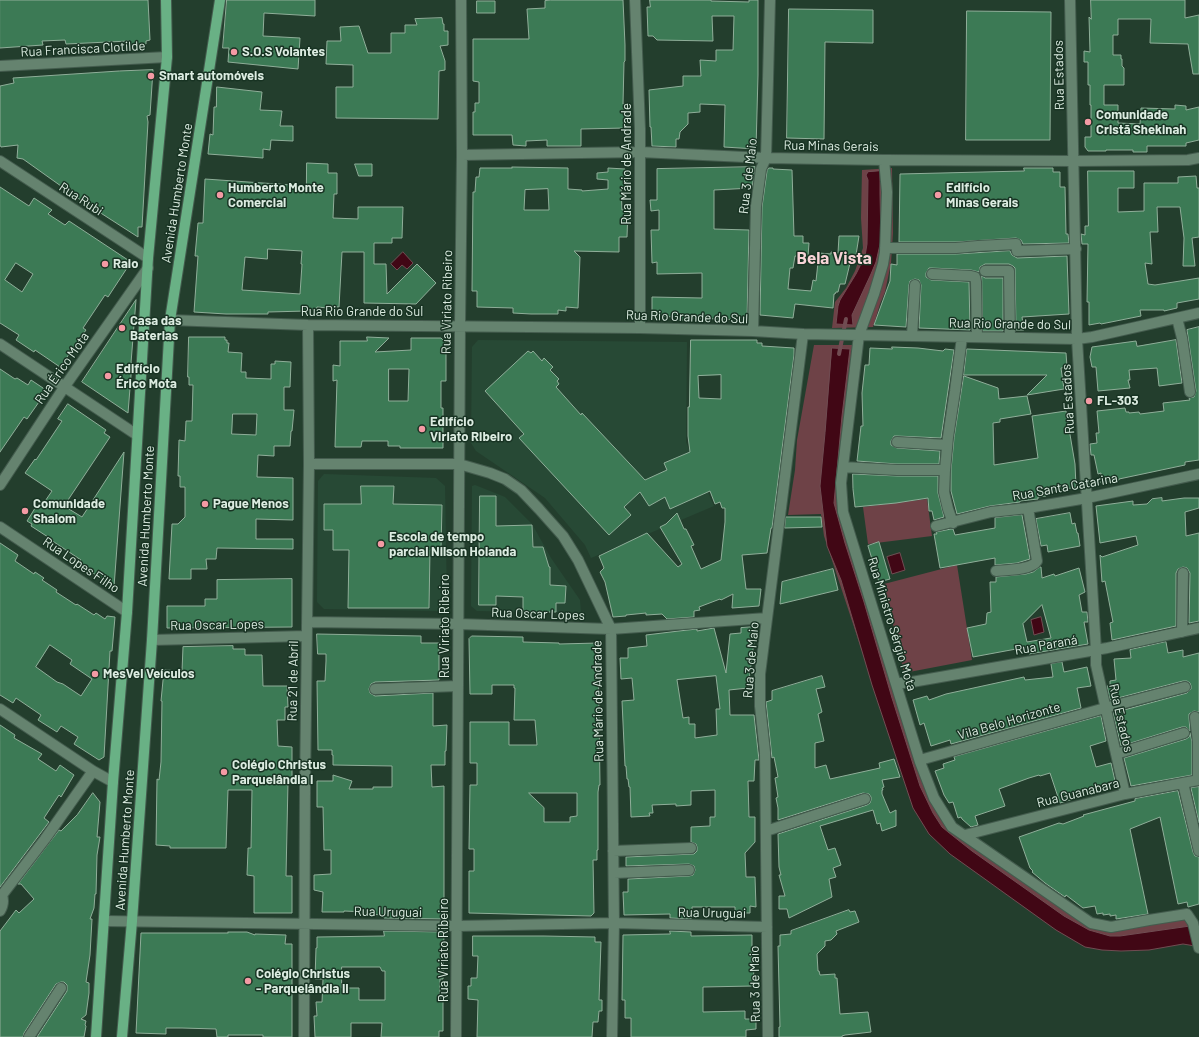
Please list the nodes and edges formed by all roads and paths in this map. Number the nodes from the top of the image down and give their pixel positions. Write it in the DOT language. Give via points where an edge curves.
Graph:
graph roads {
  1 [pos="166,0"];
  2 [pos="220,0"];
  3 [pos="461,0"];
  4 [pos="635,0"];
  5 [pos="770,0"];
  6 [pos="1070,0"];
  7 [pos="167,57"];
  8 [pos="0,66"];
  9 [pos="640,152"];
  10 [pos="462,155"];
  11 [pos="766,158"];
  12 [pos="1199,158"];
  13 [pos="884,160"];
  14 [pos="0,161"];
  15 [pos="1074,161"];
  16 [pos="885,248"];
  17 [pos="1076,249"];
  18 [pos="148,263"];
  19 [pos="985,271"];
  20 [pos="932,274"];
  21 [pos="915,285"];
  22 [pos="1199,313"];
  23 [pos="1177,318"];
  24 [pos="170,320"];
  25 [pos="308,324"];
  26 [pos="460,326"];
  27 [pos="640,328"];
  28 [pos="753,331"];
  29 [pos="803,334"];
  30 [pos="859,335"];
  31 [pos="912,336"];
  32 [pos="962,337"];
  33 [pos="977,337"];
  34 [pos="1010,338"];
  35 [pos="1077,339"];
  36 [pos="0,344"];
  37 [pos="65,386"];
  38 [pos="1190,392"];
  39 [pos="137,435"];
  40 [pos="898,442"];
  41 [pos="947,445"];
  42 [pos="309,464"];
  43 [pos="459,464"];
  44 [pos="843,467"];
  45 [pos="945,470"];
  46 [pos="1199,474"];
  47 [pos="0,485"];
  48 [pos="1086,498"];
  49 [pos="1028,508"];
  50 [pos="953,522"];
  51 [pos="936,526"];
  52 [pos="0,527"];
  53 [pos="996,571"];
  54 [pos="1183,573"];
  55 [pos="127,612"];
  56 [pos="767,618"];
  57 [pos="307,622"];
  58 [pos="458,624"];
  59 [pos="1199,628"];
  60 [pos="611,629"];
  61 [pos="1182,632"];
  62 [pos="306,636"];
  63 [pos="152,640"];
  64 [pos="1096,650"];
  65 [pos="896,683"];
  66 [pos="458,686"];
  67 [pos="1185,687"];
  68 [pos="375,689"];
  69 [pos="1105,708"];
  70 [pos="0,709"];
  71 [pos="1195,717"];
  72 [pos="1184,733"];
  73 [pos="1116,754"];
  74 [pos="920,760"];
  75 [pos="94,771"];
  76 [pos="1198,780"];
  77 [pos="113,782"];
  78 [pos="1182,783"];
  79 [pos="1125,794"];
  80 [pos="865,799"];
  81 [pos="766,831"];
  82 [pos="965,835"];
  83 [pos="691,848"];
  84 [pos="613,851"];
  85 [pos="1199,851"];
  86 [pos="689,870"];
  87 [pos="614,873"];
  88 [pos="1,895"];
  89 [pos="0,911"];
  90 [pos="104,921"];
  91 [pos="132,922"];
  92 [pos="614,923"];
  93 [pos="304,924"];
  94 [pos="457,926"];
  95 [pos="767,927"];
  96 [pos="1199,948"];
  97 [pos="61,988"];
  98 [pos="29,1037"];
  99 [pos="96,1037"];
  100 [pos="122,1037"];
  101 [pos="304,1037"];
  102 [pos="456,1037"];
  103 [pos="612,1037"];
  104 [pos="768,1037"];
  1 -- 7 [label="main road, Avenida Humberto Monte"];
  2 -- 24 [label="main road, Avenida Humberto Monte"];
  3 -- 10 [label="street, Rua Viriato Ribeiro"];
  4 -- 9 [label="street, Rua Mário de Andrade"];
  5 -- 11 [label="street, Rua 3 de Maio"];
  6 -- 15 [label="street, Rua Estados"];
  7 -- 8 [label="street, Rua Francisca Clotilde"];
  7 -- 18 [label="main road, Avenida Humberto Monte"];
  9 -- 10 [label="street, Rua Minas Gerais"];
  9 -- 11 [label="street, Rua Minas Gerais"];
  9 -- 27 [label="street, Rua Mário de Andrade"];
  10 -- 26 [label="street, Rua Viriato Ribeiro"];
  11 -- 13 [label="street, Rua Minas Gerais"];
  11 -- 28 [label="street, Rua 3 de Maio" via="761,169 756,206"];
  12 -- 15 [label="street, Rua Minas Gerais"];
  13 -- 15 [label="street, Rua Minas Gerais"];
  13 -- 16 [label="street, Rua Ministro Sérgio Mota" via="887,192"];
  14 -- 18 [label="street, Rua Rubi"];
  15 -- 17 [label="street, Rua Estados"];
  16 -- 17 [label="street" via="956,248 1016,244 1017,251"];
  16 -- 30 [label="street, Rua Ministro Sérgio Mota" via="883,264"];
  17 -- 35 [label="street, Rua Estados"];
  18 -- 37 [label="street, Rua Érico Mota"];
  18 -- 39 [label="main road, Avenida Humberto Monte"];
  19 -- 34 [label="street" via="1009,271"];
  20 -- 33 [label="street" via="975,278"];
  21 -- 31 [label="street"];
  22 -- 23 [label="street, Rua Rio Grande do Sul"];
  23 -- 35 [label="street, Rua Rio Grande do Sul"];
  23 -- 38 [label="street"];
  24 -- 25 [label="street, Rua Rio Grande do Sul"];
  24 -- 63 [label="main road, Avenida Humberto Monte"];
  25 -- 26 [label="street, Rua Rio Grande do Sul"];
  25 -- 42 [label="street, Rua 21 de Abril"];
  26 -- 27 [label="street, Rua Rio Grande do Sul"];
  26 -- 43 [label="street, Rua Viriato Ribeiro"];
  27 -- 28 [label="street, Rua Rio Grande do Sul"];
  28 -- 29 [label="street, Rua Rio Grande do Sul"];
  29 -- 30 [label="street, Rua Rio Grande do Sul"];
  29 -- 56 [label="street, Rua 3 de Maio"];
  30 -- 31 [label="street, Rua Rio Grande do Sul"];
  30 -- 44 [label="street, Rua Ministro Sérgio Mota"];
  31 -- 32 [label="street, Rua Rio Grande do Sul"];
  32 -- 33 [label="street, Rua Rio Grande do Sul"];
  32 -- 41 [label="street"];
  33 -- 34 [label="street, Rua Rio Grande do Sul"];
  34 -- 35 [label="street, Rua Rio Grande do Sul"];
  35 -- 48 [label="street, Rua Estados"];
  36 -- 37 [label="street"];
  37 -- 39 [label="street"];
  37 -- 47 [label="street, Rua Érico Mota"];
  39 -- 55 [label="main road, Avenida Humberto Monte"];
  40 -- 41 [label="street"];
  41 -- 45 [label="street"];
  42 -- 43 [label="street, Rua Mário de Andrade"];
  42 -- 57 [label="street, Rua 21 de Abril"];
  43 -- 58 [label="street, Rua Viriato Ribeiro"];
  43 -- 60 [label="street, Rua Mário de Andrade" via="505,479 521,490 539,508 564,536"];
  44 -- 45 [label="street"];
  44 -- 65 [label="street, Rua Ministro Sérgio Mota" via="843,512"];
  45 -- 50 [label="street" via="944,492"];
  46 -- 48 [label="street, Rua Santa Catarina"];
  48 -- 49 [label="street, Rua Santa Catarina"];
  48 -- 64 [label="street, Rua Estados"];
  49 -- 50 [label="street, Rua Santa Catarina" via="991,512"];
  49 -- 53 [label="street" via="1037,560 1035,564 1030,567"];
  50 -- 51 [label="street, Rua Santa Catarina"];
  52 -- 55 [label="street, Rua Lopes Filho"];
  54 -- 61 [label="street"];
  55 -- 77 [label="main road, Avenida Humberto Monte"];
  56 -- 60 [label="street, Rua Oscar Lopes"];
  56 -- 81 [label="street, Rua 3 de Maio" via="760,674 760,706 765,752"];
  57 -- 58 [label="street, Rua Oscar Lopes"];
  57 -- 62 [label="street, Rua 21 de Abril"];
  58 -- 60 [label="street, Rua Oscar Lopes"];
  58 -- 66 [label="street, Rua Viriato Ribeiro"];
  59 -- 61 [label="street, Rua Paraná"];
  60 -- 84 [label="street, Rua Mário de Andrade"];
  61 -- 64 [label="street, Rua Paraná"];
  62 -- 63 [label="street, Rua Oscar Lopes"];
  62 -- 93 [label="street, Rua 21 de Abril"];
  63 -- 91 [label="main road, Avenida Humberto Monte"];
  64 -- 65 [label="street, Rua Paraná"];
  64 -- 69 [label="street, Rua Estados" via="1096,665"];
  65 -- 74 [label="street, Rua Ministro Sérgio Mota"];
  66 -- 68 [label="street"];
  66 -- 94 [label="street, Rua Viriato Ribeiro"];
  67 -- 69 [label="street, Vila Belo Horizonte"];
  69 -- 73 [label="street, Rua Estados"];
  69 -- 74 [label="street, Vila Belo Horizonte"];
  70 -- 75 [label="street"];
  71 -- 76 [label="street"];
  72 -- 73 [label="street"];
  73 -- 79 [label="street, Rua Estados"];
  74 -- 82 [label="street, Rua Ministro Sérgio Mota" via="934,798 952,827"];
  75 -- 77 [label="street"];
  75 -- 88 [label="street"];
  76 -- 78 [label="street, Rua Guanabara"];
  77 -- 90 [label="main road, Avenida Humberto Monte"];
  78 -- 79 [label="street, Rua Guanabara"];
  78 -- 85 [label="street"];
  79 -- 82 [label="street, Rua Guanabara"];
  80 -- 81 [label="street"];
  81 -- 95 [label="street, Rua 3 de Maio"];
  82 -- 96 [label="street, Rua Ministro Sérgio Mota" via="1091,923 1111,927 1187,914 1193,922"];
  83 -- 84 [label="street"];
  84 -- 87 [label="street, Rua Mário de Andrade"];
  86 -- 87 [label="street"];
  87 -- 92 [label="street, Rua Mário de Andrade"];
  88 -- 89 [label="street" via="3,904"];
  90 -- 91 [label="street, Rua Uruguai"];
  90 -- 99 [label="main road, Avenida Humberto Monte"];
  91 -- 93 [label="street, Rua Uruguai"];
  91 -- 100 [label="main road, Avenida Humberto Monte"];
  92 -- 94 [label="street, Rua Uruguai"];
  92 -- 95 [label="street, Rua Uruguai"];
  92 -- 103 [label="street, Rua Mário de Andrade"];
  93 -- 94 [label="street, Rua Uruguai"];
  93 -- 101 [label="street, Rua 21 de Abril"];
  94 -- 102 [label="street, Rua Viriato Ribeiro"];
  95 -- 104 [label="street, Rua 3 de Maio"];
  97 -- 98 [label="street"];
}
